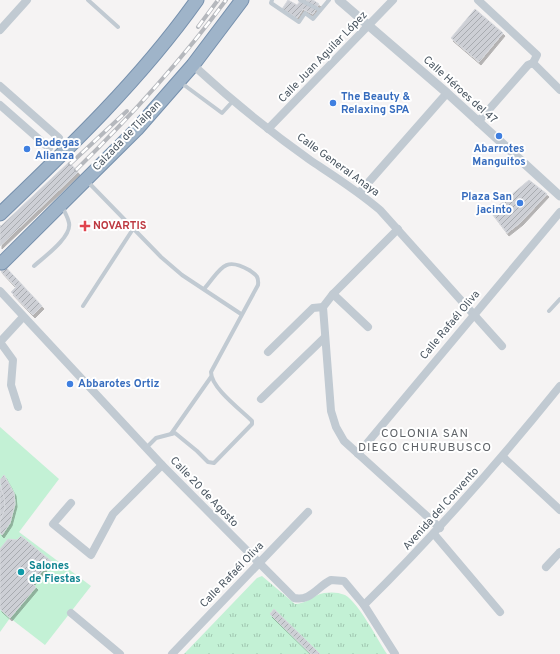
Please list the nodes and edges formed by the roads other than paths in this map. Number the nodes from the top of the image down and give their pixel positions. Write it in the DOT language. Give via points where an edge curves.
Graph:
graph roads {
  1 [pos="26,0"];
  2 [pos="88,0"];
  3 [pos="197,0"];
  4 [pos="242,0"];
  5 [pos="272,0"];
  6 [pos="300,0"];
  7 [pos="329,0"];
  8 [pos="393,0"];
  9 [pos="478,0"];
  10 [pos="342,1"];
  11 [pos="320,10"];
  12 [pos="369,25"];
  13 [pos="118,27"];
  14 [pos="0,30"];
  15 [pos="533,63"];
  16 [pos="193,66"];
  17 [pos="179,82"];
  18 [pos="0,86"];
  19 [pos="560,90"];
  20 [pos="447,93"];
  21 [pos="232,101"];
  22 [pos="0,105"];
  23 [pos="478,122"];
  24 [pos="268,129"];
  25 [pos="85,179"];
  26 [pos="360,192"];
  27 [pos="560,196"];
  28 [pos="61,203"];
  29 [pos="560,212"];
  30 [pos="0,214"];
  31 [pos="133,229"];
  32 [pos="398,229"];
  33 [pos="2,263"];
  34 [pos="34,266"];
  35 [pos="204,289"];
  36 [pos="0,291"];
  37 [pos="333,294"];
  38 [pos="560,299"];
  39 [pos="83,306"];
  40 [pos="323,307"];
  41 [pos="550,311"];
  42 [pos="241,314"];
  43 [pos="474,314"];
  44 [pos="23,317"];
  45 [pos="368,327"];
  46 [pos="324,338"];
  47 [pos="0,342"];
  48 [pos="502,346"];
  49 [pos="268,352"];
  50 [pos="211,377"];
  51 [pos="560,387"];
  52 [pos="261,399"];
  53 [pos="18,407"];
  54 [pos="171,434"];
  55 [pos="146,448"];
  56 [pos="358,454"];
  57 [pos="503,457"];
  58 [pos="162,465"];
  59 [pos="70,503"];
  60 [pos="560,510"];
  61 [pos="308,512"];
  62 [pos="437,531"];
  63 [pos="560,552"];
  64 [pos="258,563"];
  65 [pos="546,567"];
  66 [pos="364,605"];
  67 [pos="500,612"];
  68 [pos="71,613"];
  69 [pos="120,654"];
  70 [pos="172,654"];
  71 [pos="395,654"];
  1 -- 14 [label="street"];
  2 -- 13 [label="lane"];
  3 -- 30 [label="highway" via="126,88"];
  4 -- 16 [label="highway, Calzada de Tlalpan"];
  5 -- 11 [label="lane" via="271,3 299,22 305,13 313,19"];
  6 -- 11 [label="lane"];
  7 -- 11 [label="lane"];
  8 -- 12 [label="street, Calle Juan Aguilar López"];
  9 -- 15 [label="street" via="537,55"];
  10 -- 12 [label="street, Calle Héroes del 47"];
  12 -- 20 [label="street, Calle Héroes del 47"];
  12 -- 24 [label="street, Calle Juan Aguilar López"];
  15 -- 19 [label="street"];
  15 -- 23 [label="street" via="528,64"];
  16 -- 17 [label="highway, Calzada de Tlalpan"];
  16 -- 21 [label="street, Calle General Anaya"];
  17 -- 21 [label="lane" via="222,112"];
  17 -- 25 [label="highway, Calzada de Tlalpan" via="137,129"];
  18 -- 22 [label="street" via="56,136 46,146"];
  20 -- 23 [label="street, Calle Héroes del 47"];
  20 -- 26 [label="street"];
  21 -- 24 [label="street, Calle General Anaya"];
  23 -- 27 [label="street, Calle Héroes del 47"];
  24 -- 26 [label="street, Calle General Anaya"];
  25 -- 28 [label="highway, Calzada de Tlalpan"];
  25 -- 31 [label="lane"];
  26 -- 32 [label="street, Calle General Anaya"];
  28 -- 33 [label="highway, Calzada de Tlalpan"];
  28 -- 34 [label="lane" via="70,224 68,232"];
  29 -- 43 [label="street, Calle Rafaél Oliva"];
  31 -- 35 [label="lane" via="182,275"];
  31 -- 39 [label="lane"];
  32 -- 37 [label="street"];
  32 -- 43 [label="street, Calle General Anaya"];
  35 -- 42 [label="lane"];
  35 -- 42 [label="lane" via="224,266 232,263 257,275 258,284"];
  36 -- 44 [label="street, Calle 20 de Agosto"];
  37 -- 40 [label="street"];
  37 -- 45 [label="street"];
  38 -- 41 [label="lane"];
  40 -- 46 [label="street"];
  40 -- 49 [label="street" via="313,308"];
  42 -- 50 [label="lane" via="211,372"];
  43 -- 48 [label="street, Calle General Anaya"];
  43 -- 56 [label="street, Calle Rafaél Oliva"];
  44 -- 47 [label="street"];
  44 -- 55 [label="street, Calle 20 de Agosto"];
  46 -- 52 [label="street"];
  46 -- 56 [label="street" via="331,411 340,434"];
  47 -- 53 [label="street" via="13,360 11,386"];
  50 -- 54 [label="lane"];
  50 -- 54 [label="lane" via="215,385 252,421 250,428 214,463 205,460 179,434"];
  51 -- 57 [label="street, Avenida del Convento"];
  54 -- 55 [label="lane" via="156,438"];
  55 -- 58 [label="street, Calle 20 de Agosto"];
  56 -- 62 [label="street"];
  57 -- 60 [label="street"];
  57 -- 62 [label="street, Avenida del Convento"];
  58 -- 59 [label="street" via="113,514 91,554 53,524"];
  58 -- 64 [label="street, Calle 20 de Agosto"];
  61 -- 64 [label="street, Calle Rafaél Oliva"];
  62 -- 66 [label="street, Avenida del Convento"];
  62 -- 67 [label="street"];
  63 -- 65 [label="street"];
  64 -- 66 [label="street, Calle 20 de Agosto" via="294,598 306,598 328,581 336,579 348,583"];
  64 -- 70 [label="street, Calle Rafaél Oliva"];
  66 -- 71 [label="street, Calle 20 de Agosto"];
  68 -- 69 [label="street"];
}
